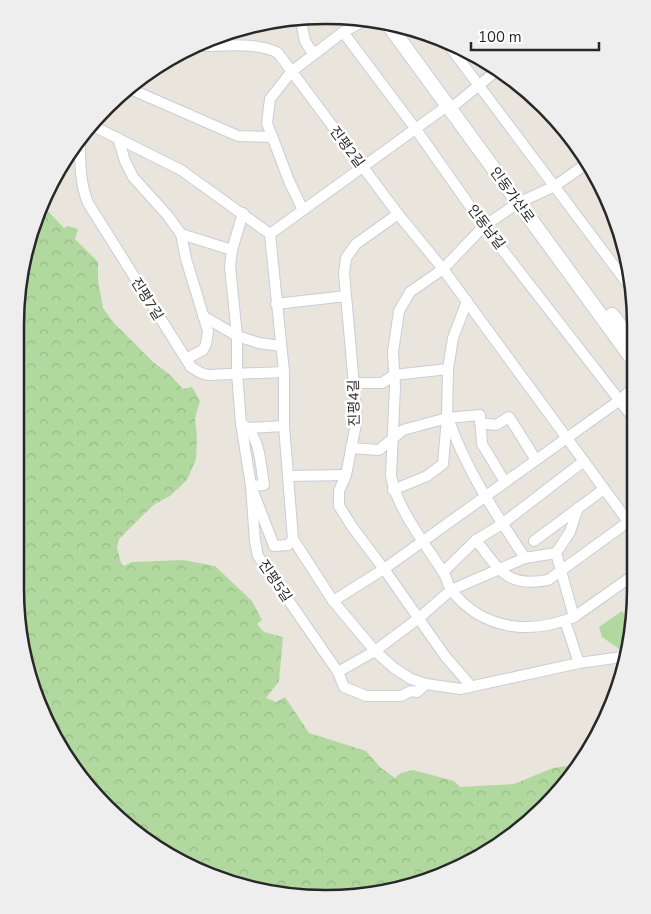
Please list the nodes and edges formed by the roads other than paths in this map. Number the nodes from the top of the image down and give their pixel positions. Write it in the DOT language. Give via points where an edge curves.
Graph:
graph roads {
  1 [pos="301,24"];
  2 [pos="356,25"];
  3 [pos="343,32"];
  4 [pos="394,32"];
  5 [pos="404,34"];
  6 [pos="212,46"];
  7 [pos="318,51"];
  8 [pos="454,53"];
  9 [pos="291,72"];
  10 [pos="493,75"];
  11 [pos="478,86"];
  12 [pos="136,91"];
  13 [pos="452,105"];
  14 [pos="98,128"];
  15 [pos="415,128"];
  16 [pos="272,137"];
  17 [pos="118,138"];
  18 [pos="80,150"];
  19 [pos="582,167"];
  20 [pos="363,168"];
  21 [pos="555,186"];
  22 [pos="522,201"];
  23 [pos="303,210"];
  24 [pos="243,214"];
  25 [pos="398,214"];
  26 [pos="484,226"];
  27 [pos="181,234"];
  28 [pos="270,234"];
  29 [pos="232,250"];
  30 [pos="443,269"];
  31 [pos="623,275"];
  32 [pos="346,296"];
  33 [pos="467,301"];
  34 [pos="276,304"];
  35 [pos="203,316"];
  36 [pos="627,335"];
  37 [pos="237,336"];
  38 [pos="281,346"];
  39 [pos="627,351"];
  40 [pos="186,359"];
  41 [pos="448,369"];
  42 [pos="284,372"];
  43 [pos="237,373"];
  44 [pos="394,375"];
  45 [pos="354,382"];
  46 [pos="627,393"];
  47 [pos="620,400"];
  48 [pos="627,410"];
  49 [pos="447,418"];
  50 [pos="480,419"];
  51 [pos="245,425"];
  52 [pos="284,426"];
  53 [pos="567,438"];
  54 [pos="392,440"];
  55 [pos="351,448"];
  56 [pos="536,460"];
  57 [pos="584,461"];
  58 [pos="346,475"];
  59 [pos="288,476"];
  60 [pos="505,482"];
  61 [pos="251,486"];
  62 [pos="604,489"];
  63 [pos="393,490"];
  64 [pos="484,497"];
  65 [pos="578,508"];
  66 [pos="627,521"];
  67 [pos="627,523"];
  68 [pos="502,524"];
  69 [pos="293,539"];
  70 [pos="476,540"];
  71 [pos="423,541"];
  72 [pos="534,541"];
  73 [pos="556,553"];
  74 [pos="524,558"];
  75 [pos="384,569"];
  76 [pos="499,570"];
  77 [pos="561,571"];
  78 [pos="443,572"];
  79 [pos="627,580"];
  80 [pos="451,590"];
  81 [pos="333,601"];
  82 [pos="419,618"];
  83 [pos="570,619"];
  84 [pos="375,651"];
  85 [pos="619,657"];
  86 [pos="579,663"];
  87 [pos="338,672"];
  88 [pos="426,684"];
  89 [pos="471,686"];
  1 -- 7 [label="street" via="305,42 312,52"];
  2 -- 3 [label="street"];
  3 -- 7 [label="street"];
  3 -- 15 [label="street, 인동남길"];
  4 -- 13 [label="main road, 인동가산로"];
  5 -- 13 [label="main road, 인동가산로"];
  6 -- 9 [label="street, 진평2길" via="271,49 278,53"];
  7 -- 9 [label="street"];
  8 -- 11 [label="street"];
  9 -- 16 [label="street" via="270,99 267,124"];
  9 -- 20 [label="street, 진평2길"];
  10 -- 11 [label="street"];
  11 -- 13 [label="street"];
  11 -- 21 [label="street"];
  12 -- 16 [label="street" via="238,136"];
  13 -- 15 [label="street"];
  13 -- 22 [label="main road, 인동가산로"];
  14 -- 17 [label="street"];
  15 -- 20 [label="street"];
  15 -- 26 [label="street, 인동남길"];
  16 -- 23 [label="street"];
  17 -- 24 [label="street" via="181,170"];
  17 -- 27 [label="street" via="133,177"];
  18 -- 40 [label="street, 진평7길" via="82,184 88,203"];
  19 -- 21 [label="street"];
  20 -- 23 [label="street"];
  20 -- 25 [label="street, 진평2길"];
  21 -- 22 [label="street"];
  21 -- 31 [label="street"];
  22 -- 26 [label="street"];
  22 -- 36 [label="main road, 인동가산로"];
  22 -- 39 [label="main road, 인동가산로"];
  23 -- 28 [label="street"];
  24 -- 28 [label="street"];
  24 -- 29 [label="street, 진평5길"];
  25 -- 30 [label="street, 진평2길"];
  25 -- 32 [label="street, 진평4길" via="356,244 346,258"];
  26 -- 30 [label="street"];
  26 -- 47 [label="street, 인동남길"];
  27 -- 29 [label="street"];
  27 -- 35 [label="street"];
  28 -- 34 [label="street"];
  29 -- 37 [label="street, 진평5길" via="230,279"];
  30 -- 33 [label="street, 진평2길"];
  30 -- 44 [label="street" via="410,292 399,311 393,352"];
  32 -- 34 [label="street"];
  32 -- 45 [label="street, 진평4길"];
  33 -- 41 [label="street" via="453,338"];
  33 -- 53 [label="street, 진평2길"];
  34 -- 38 [label="street"];
  35 -- 37 [label="street"];
  35 -- 40 [label="street" via="208,331 206,344 203,350"];
  37 -- 38 [label="street"];
  37 -- 43 [label="street, 진평5길"];
  38 -- 42 [label="street"];
  40 -- 43 [label="street, 진평7길" via="201,373"];
  41 -- 44 [label="street"];
  41 -- 49 [label="street"];
  42 -- 43 [label="street, 진평7길"];
  42 -- 52 [label="street"];
  43 -- 51 [label="street, 진평5길"];
  44 -- 45 [label="street" via="382,382"];
  44 -- 54 [label="street"];
  45 -- 55 [label="street, 진평4길" via="357,420"];
  46 -- 47 [label="street"];
  47 -- 48 [label="street, 인동남길"];
  47 -- 53 [label="street"];
  49 -- 50 [label="street"];
  49 -- 54 [label="street" via="403,430"];
  49 -- 63 [label="street" via="443,464 427,476"];
  49 -- 64 [label="street"];
  50 -- 56 [label="street" via="496,424 509,417"];
  50 -- 60 [label="street" via="482,444"];
  51 -- 52 [label="street"];
  51 -- 61 [label="street, 진평5길"];
  51 -- 61 [label="street" via="260,449 264,485"];
  52 -- 59 [label="street"];
  53 -- 56 [label="street"];
  53 -- 57 [label="street, 진평2길"];
  54 -- 55 [label="street" via="379,450"];
  54 -- 63 [label="street"];
  55 -- 58 [label="street, 진평4길"];
  56 -- 60 [label="street"];
  57 -- 62 [label="street, 진평2길"];
  57 -- 68 [label="street"];
  58 -- 59 [label="street"];
  58 -- 75 [label="street, 진평4길" via="339,491 338,506"];
  59 -- 69 [label="street"];
  60 -- 64 [label="street"];
  61 -- 69 [label="street" via="274,546 288,545"];
  61 -- 87 [label="street, 진평5길" via="258,556"];
  62 -- 65 [label="street"];
  62 -- 66 [label="street, 진평2길"];
  63 -- 71 [label="street"];
  64 -- 68 [label="street"];
  64 -- 71 [label="street"];
  65 -- 72 [label="street"];
  65 -- 73 [label="street" via="570,532"];
  67 -- 77 [label="street"];
  68 -- 70 [label="street"];
  68 -- 74 [label="street"];
  69 -- 81 [label="street"];
  70 -- 76 [label="street"];
  70 -- 78 [label="street"];
  71 -- 75 [label="street"];
  71 -- 78 [label="street"];
  73 -- 74 [label="street"];
  73 -- 77 [label="street"];
  74 -- 76 [label="street"];
  75 -- 81 [label="street"];
  75 -- 82 [label="street, 진평4길"];
  76 -- 77 [label="street" via="517,582 548,580"];
  76 -- 80 [label="street"];
  77 -- 83 [label="street"];
  78 -- 80 [label="street"];
  79 -- 83 [label="street"];
  80 -- 82 [label="street"];
  80 -- 83 [label="street" via="481,616 510,627 524,628"];
  81 -- 84 [label="street"];
  82 -- 84 [label="street"];
  82 -- 89 [label="street, 진평4길"];
  83 -- 86 [label="street"];
  84 -- 87 [label="street"];
  84 -- 88 [label="street" via="394,668"];
  85 -- 86 [label="street"];
  86 -- 89 [label="street"];
  87 -- 88 [label="street, 진평5길" via="344,687 366,696 401,696 417,692"];
  88 -- 89 [label="street" via="460,689"];
}
